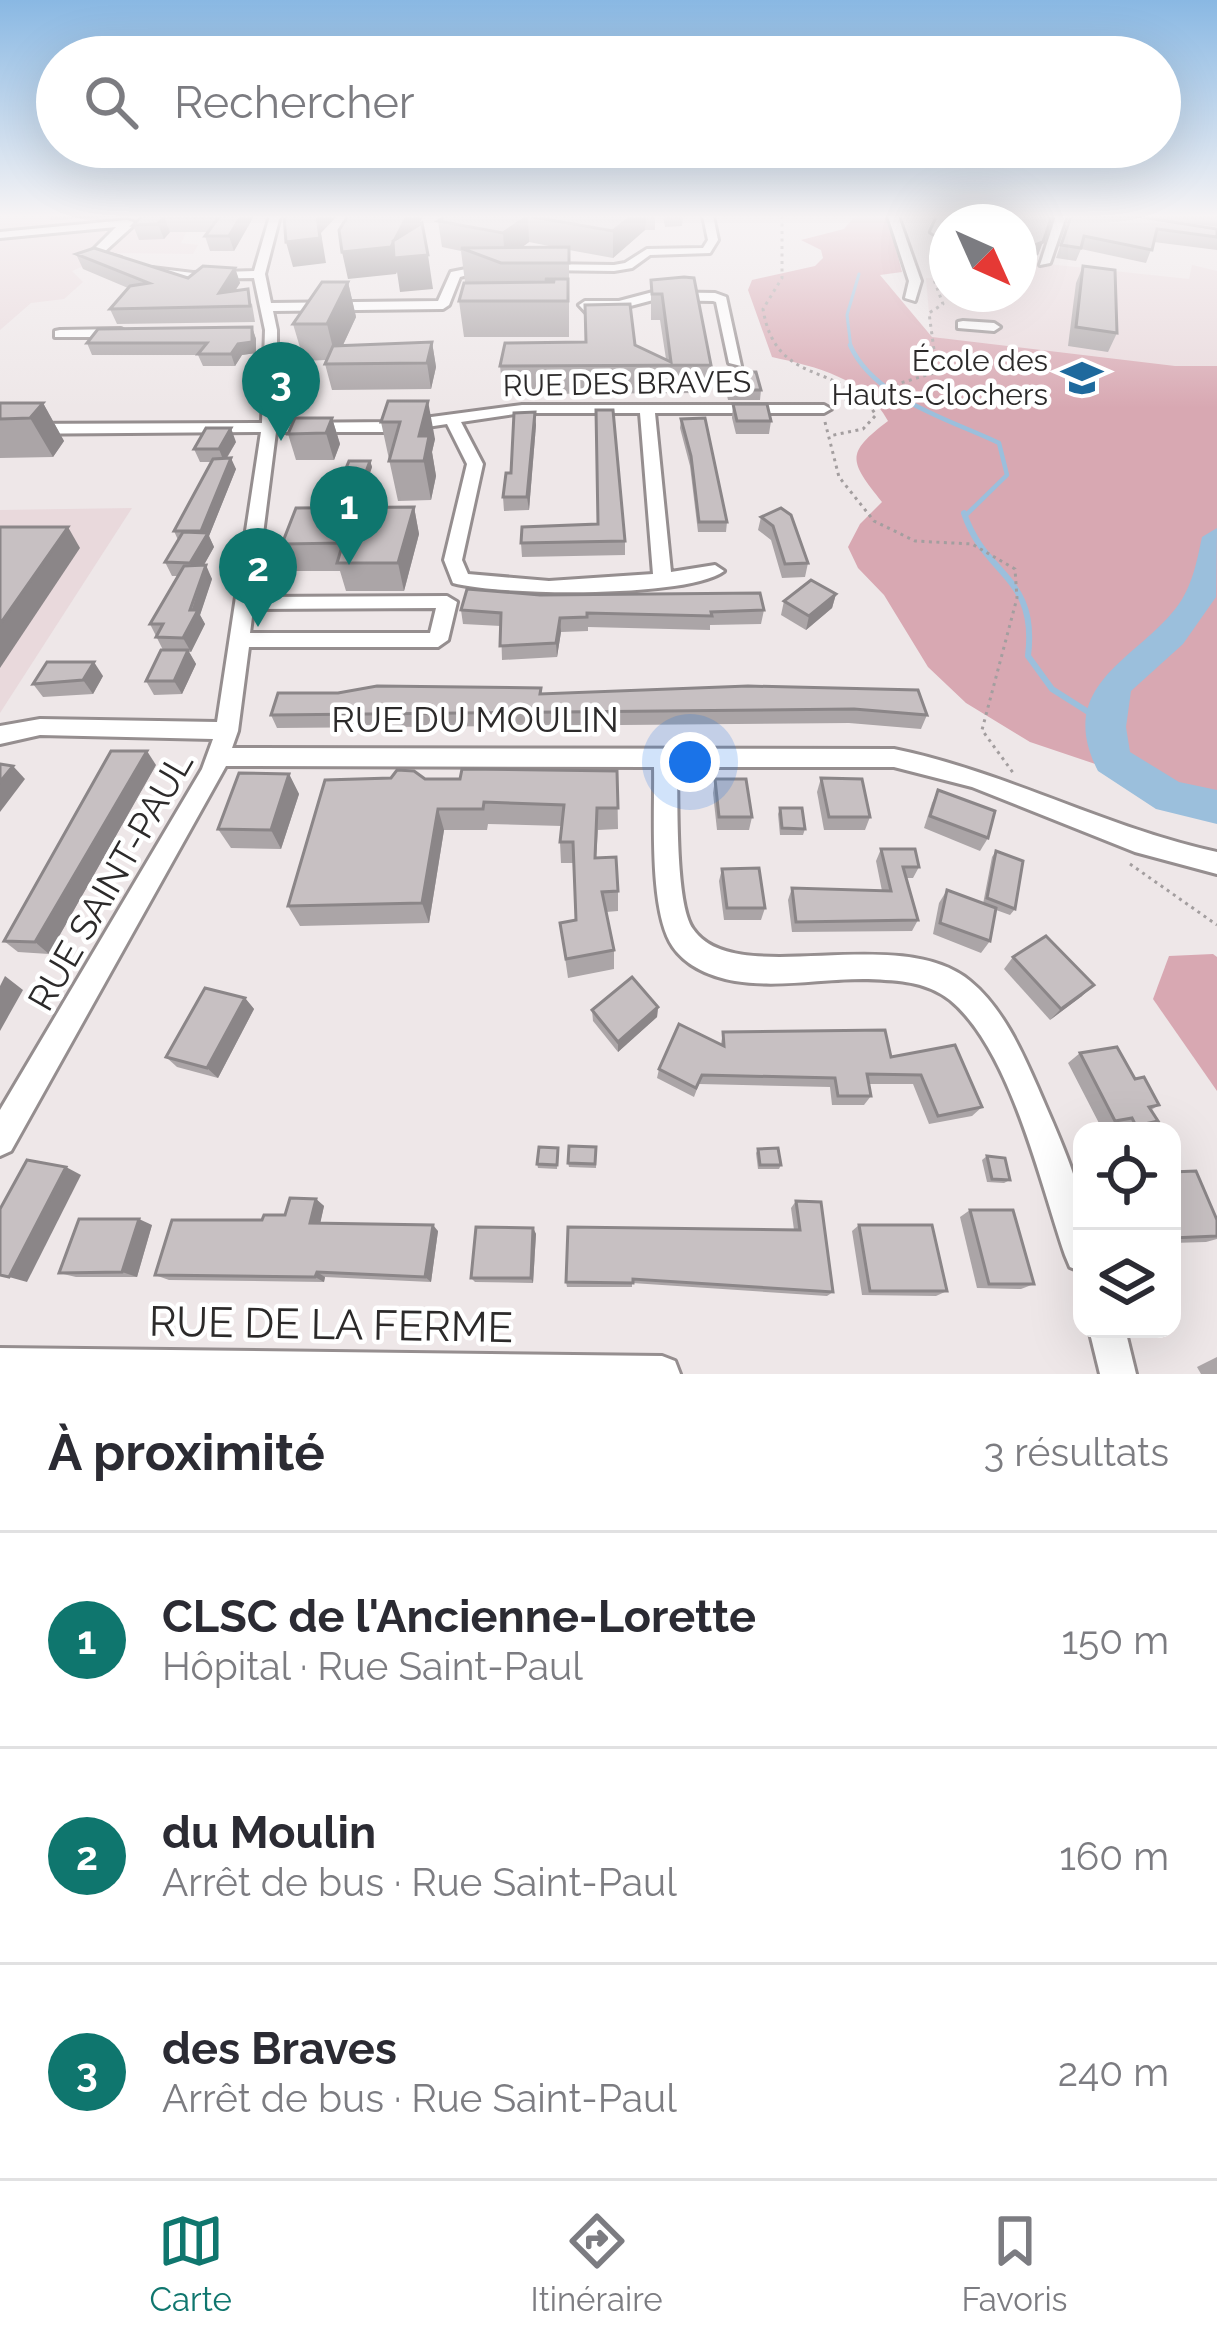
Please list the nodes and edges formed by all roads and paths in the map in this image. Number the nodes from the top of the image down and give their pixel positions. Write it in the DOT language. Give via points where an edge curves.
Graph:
graph roads {
  1 [pos="260,280"];
  2 [pos="452,280"];
  3 [pos="781,280"];
  4 [pos="915,280"];
  5 [pos="911,298"];
  6 [pos="466,304"];
  7 [pos="442,305"];
  8 [pos="561,305"];
  9 [pos="931,312"];
  10 [pos="266,322"];
  11 [pos="963,325"];
  12 [pos="994,327"];
  13 [pos="148,332"];
  14 [pos="60,334"];
  15 [pos="736,363"];
  16 [pos="857,394"];
  17 [pos="824,409"];
  18 [pos="647,410"];
  19 [pos="452,420"];
  20 [pos="269,427"];
  21 [pos="0,430"];
  22 [pos="826,436"];
  23 [pos="715,571"];
  24 [pos="663,581"];
  25 [pos="246,603"];
  26 [pos="241,640"];
  27 [pos="227,731"];
  28 [pos="0,735"];
  29 [pos="664,755"];
  30 [pos="219,758"];
  31 [pos="1014,792"];
  32 [pos="1124,860"];
  33 [pos="1217,863"];
  34 [pos="1217,925"];
  35 [pos="0,1140"];
  36 [pos="1073,1231"];
  37 [pos="1109,1338"];
  38 [pos="0,1366"];
  39 [pos="662,1374"];
  40 [pos="1118,1374"];
  1 -- 10 [label="street, RUE SAINT-PAUL"];
  2 -- 7 [label="street"];
  3 -- 16 [label="path" via="763,309 776,353"];
  4 -- 5 [label="street"];
  6 -- 7 [label="street"];
  7 -- 10 [label="street"];
  8 -- 15 [label="street" via="653,296 722,300"];
  9 -- 16 [label="path" via="937,372"];
  10 -- 20 [label="street, RUE SAINT-PAUL"];
  11 -- 12 [label="street"];
  13 -- 14 [label="street"];
  16 -- 17 [label="path"];
  16 -- 22 [label="path" via="873,406 872,422"];
  17 -- 18 [label="street, RUE DES BRAVES"];
  17 -- 22 [label="path"];
  18 -- 19 [label="street, RUE DES BRAVES" via="522,410"];
  18 -- 24 [label="street"];
  19 -- 20 [label="street, RUE DES BRAVES"];
  19 -- 24 [label="street" via="475,464 453,560 460,579 494,586"];
  20 -- 21 [label="street, RUE DES BRAVES"];
  20 -- 25 [label="street, RUE SAINT-PAUL"];
  22 -- 31 [label="path" via="843,490 886,529 928,543 963,542 1015,569 1017,598 982,730 1018,779"];
  23 -- 24 [label="street"];
  25 -- 26 [label="street, RUE SAINT-PAUL"];
  25 -- 26 [label="street" via="447,602 438,640"];
  26 -- 27 [label="street, RUE SAINT-PAUL"];
  27 -- 28 [label="street" via="40,727"];
  27 -- 30 [label="street, RUE SAINT-PAUL"];
  29 -- 30 [label="street, RUE DU MOULIN"];
  29 -- 31 [label="street, RUE DU MOULIN" via="894,758"];
  29 -- 36 [label="street" via="674,912 683,939 719,964 884,965 925,970 958,988 989,1025 1019,1085"];
  30 -- 35 [label="street, RUE SAINT-PAUL"];
  31 -- 33 [label="street, RUE DU MOULIN"];
  32 -- 34 [label="path"];
  37 -- 40 [label="street"];
  38 -- 39 [label="street, RUE DE LA FERME"];
}
